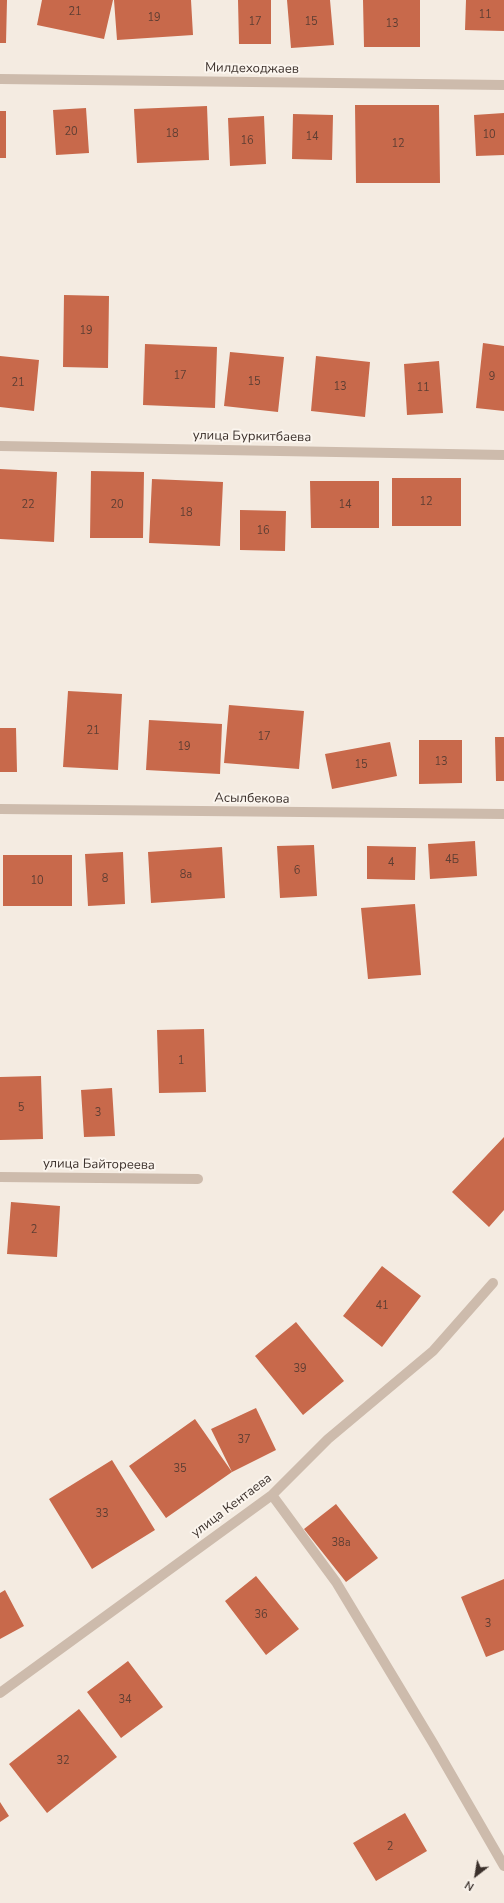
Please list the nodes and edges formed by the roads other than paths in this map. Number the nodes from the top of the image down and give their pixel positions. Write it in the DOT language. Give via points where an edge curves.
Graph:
graph roads {
  1 [pos="0,79"];
  2 [pos="504,84"];
  3 [pos="0,446"];
  4 [pos="504,455"];
  5 [pos="0,809"];
  6 [pos="504,814"];
  7 [pos="0,1177"];
  8 [pos="198,1179"];
  9 [pos="494,1283"];
  10 [pos="272,1495"];
  11 [pos="0,1693"];
  12 [pos="504,1866"];
  1 -- 2 [label="street, Милдеходжаев"];
  3 -- 4 [label="street, улица Буркитбаева"];
  5 -- 6 [label="street, Асылбекова"];
  7 -- 8 [label="street, улица Байтореева"];
  9 -- 10 [label="street, улица Кентаева" via="433,1351 328,1439"];
  10 -- 11 [label="street, улица Кентаева"];
  10 -- 12 [label="street" via="336,1582"];
}
